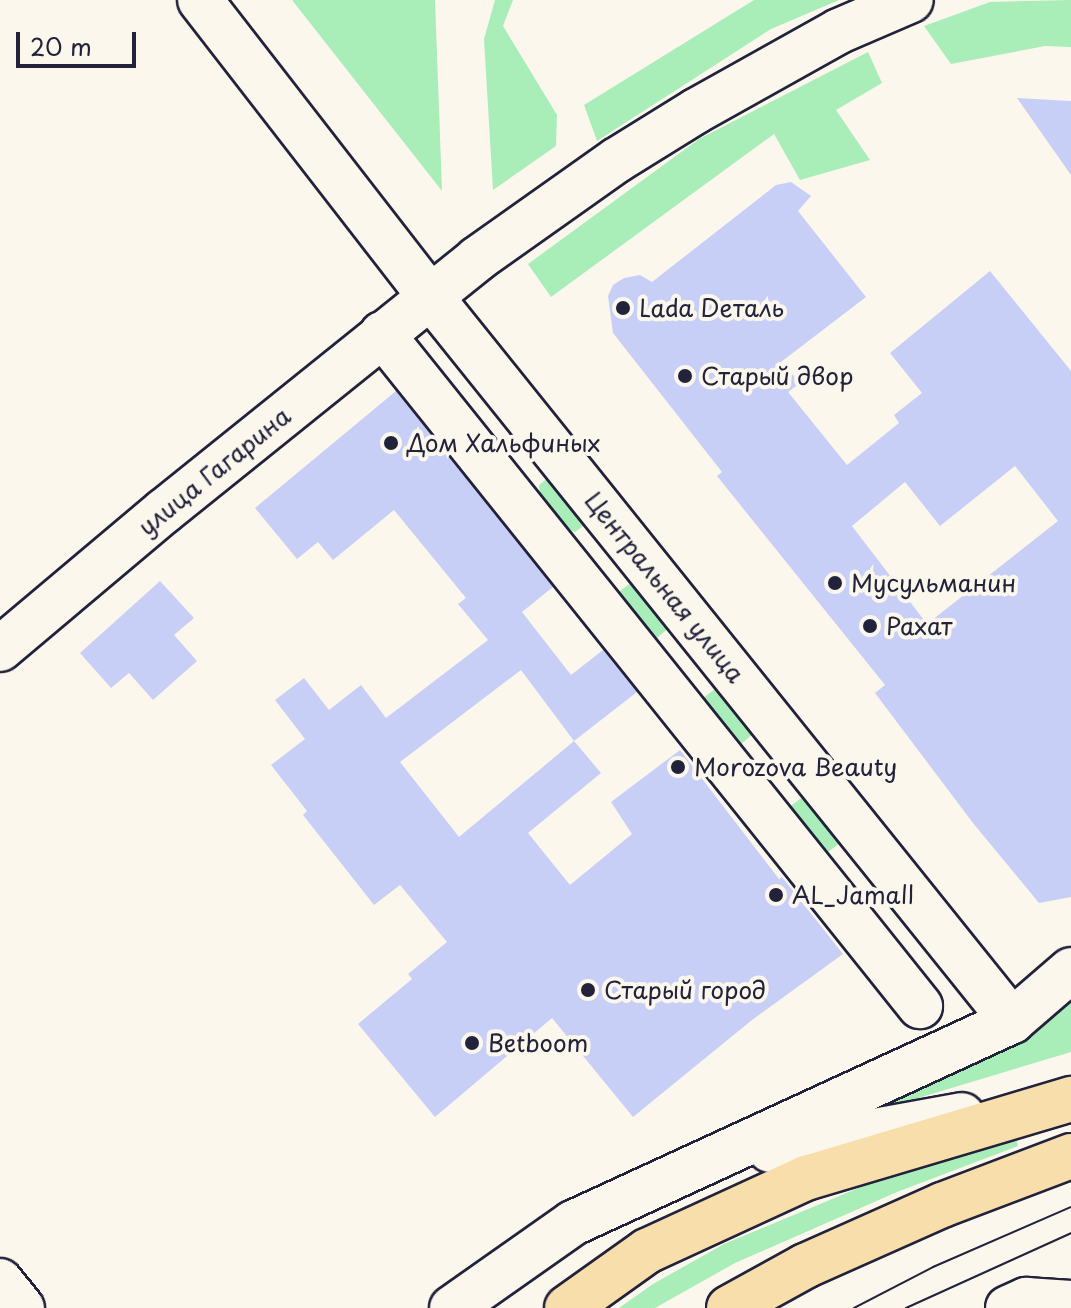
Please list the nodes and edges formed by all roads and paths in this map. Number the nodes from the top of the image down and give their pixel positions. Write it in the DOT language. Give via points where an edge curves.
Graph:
graph roads {
  1 [pos="200,0"];
  2 [pos="911,0"];
  3 [pos="430,296"];
  4 [pos="382,334"];
  5 [pos="524,411"];
  6 [pos="475,449"];
  7 [pos="612,521"];
  8 [pos="639,554"];
  9 [pos="562,558"];
  10 [pos="589,591"];
  11 [pos="696,626"];
  12 [pos="0,649"];
  13 [pos="726,663"];
  14 [pos="647,664"];
  15 [pos="677,701"];
  16 [pos="780,731"];
  17 [pos="733,771"];
  18 [pos="813,771"];
  19 [pos="764,810"];
  20 [pos="1071,970"];
  21 [pos="920,1006"];
  22 [pos="1012,1021"];
  23 [pos="1071,1097"];
  24 [pos="1071,1156"];
  25 [pos="706,1162"];
  26 [pos="0,1281"];
  27 [pos="1071,1303"];
  28 [pos="22,1308"];
  29 [pos="452,1308"];
  30 [pos="567,1308"];
  31 [pos="729,1308"];
  32 [pos="1008,1308"];
  1 -- 3 [label="street, Центральная улица"];
  2 -- 3 [label="street, улица Гагарина" via="839,31 669,127"];
  3 -- 4 [label="street, улица Гагарина"];
  3 -- 5 [label="street, Центральная улица"];
  4 -- 6 [label="street"];
  4 -- 12 [label="street, улица Гагарина"];
  5 -- 6 [label="street"];
  5 -- 7 [label="street, Центральная улица"];
  6 -- 9 [label="street"];
  7 -- 8 [label="street, Центральная улица"];
  7 -- 9 [label="street"];
  8 -- 10 [label="street"];
  8 -- 11 [label="street, Центральная улица"];
  9 -- 10 [label="street"];
  10 -- 14 [label="street"];
  11 -- 13 [label="street, Центральная улица"];
  11 -- 14 [label="street"];
  13 -- 15 [label="street"];
  13 -- 16 [label="street, Центральная улица"];
  14 -- 15 [label="street"];
  15 -- 17 [label="street"];
  16 -- 17 [label="street"];
  16 -- 18 [label="street, Центральная улица"];
  17 -- 19 [label="street"];
  18 -- 19 [label="street"];
  18 -- 22 [label="street, Центральная улица"];
  19 -- 21 [label="street"];
  20 -- 22 [label="street"];
  22 -- 25 [label="street"];
  23 -- 25 [label="street"];
  23 -- 30 [label="main road" via="806,1178 647,1251"];
  24 -- 31 [label="main road" via="942,1205"];
  25 -- 29 [label="street" via="573,1223"];
  26 -- 28 [label="street"];
  27 -- 32 [label="street" via="1026,1300"];
}
